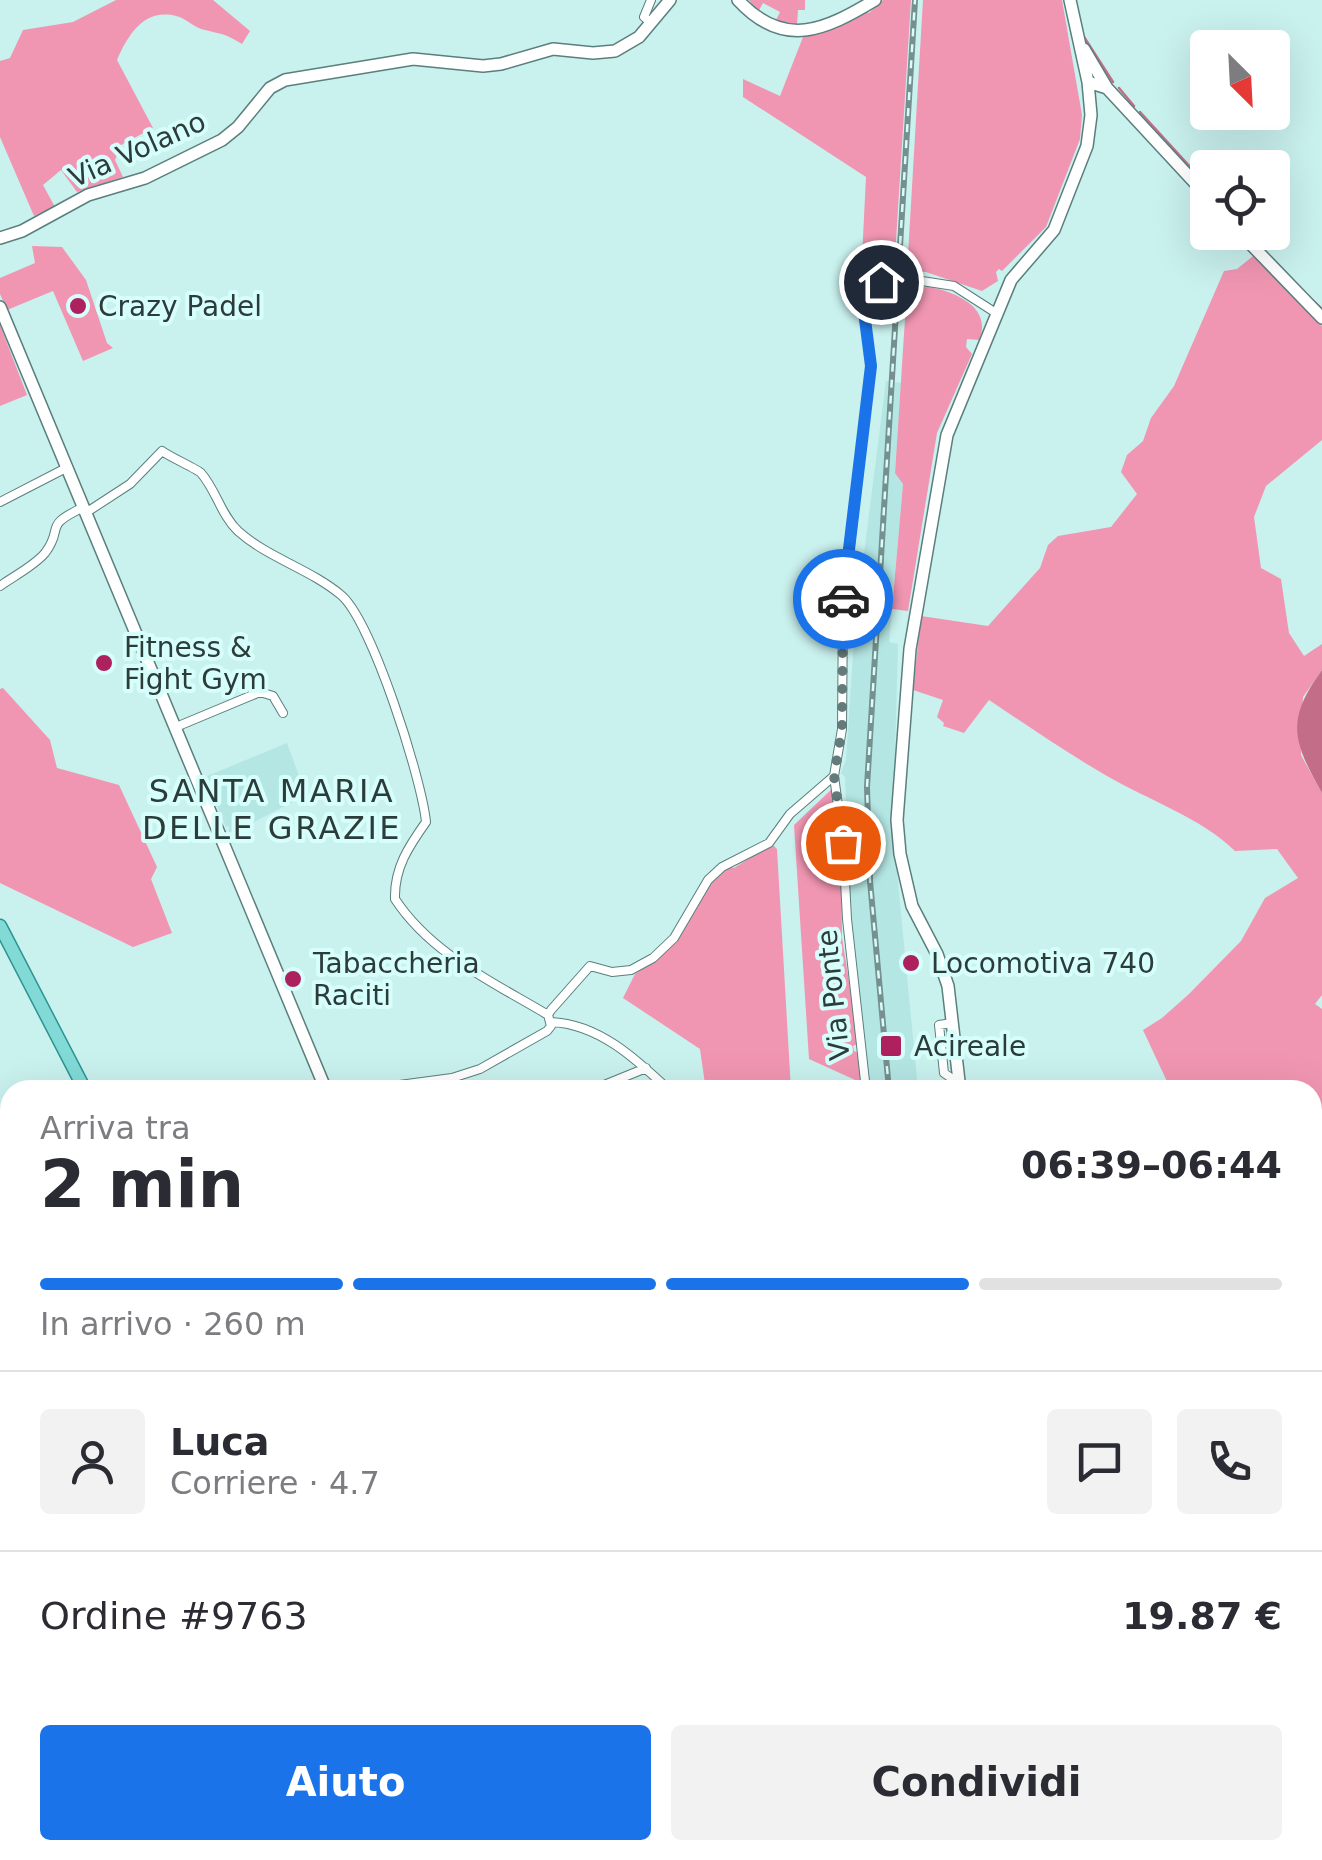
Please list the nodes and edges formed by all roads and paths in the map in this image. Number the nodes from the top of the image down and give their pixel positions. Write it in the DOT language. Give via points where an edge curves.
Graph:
graph roads {
  1 [pos="651,0"];
  2 [pos="670,0"];
  3 [pos="738,0"];
  4 [pos="876,0"];
  5 [pos="1070,0"];
  6 [pos="651,24"];
  7 [pos="1078,38"];
  8 [pos="1088,82"];
  9 [pos="1107,88"];
  10 [pos="1120,102"];
  11 [pos="1091,115"];
  12 [pos="1190,178"];
  13 [pos="0,238"];
  14 [pos="1256,250"];
  15 [pos="895,278"];
  16 [pos="908,279"];
  17 [pos="0,306"];
  18 [pos="996,313"];
  19 [pos="1322,318"];
  20 [pos="68,467"];
  21 [pos="0,502"];
  22 [pos="86,509"];
  23 [pos="0,586"];
  24 [pos="283,713"];
  25 [pos="176,727"];
  26 [pos="834,776"];
  27 [pos="0,926"];
  28 [pos="550,1018"];
  29 [pos="946,1024"];
  30 [pos="646,1068"];
  31 [pos="452,1078"];
  32 [pos="80,1080"];
  33 [pos="322,1080"];
  34 [pos="437,1080"];
  35 [pos="617,1080"];
  36 [pos="659,1080"];
  37 [pos="865,1080"];
  38 [pos="952,1080"];
  39 [pos="958,1080"];
  1 -- 6 [label="street" via="644,17"];
  2 -- 6 [label="street, Via Volano"];
  3 -- 4 [label="street" via="760,20 794,32 817,30"];
  5 -- 7 [label="street"];
  6 -- 13 [label="street, Via Volano" via="631,44 605,52 553,49 483,66 413,59 285,80 222,140"];
  7 -- 8 [label="street"];
  7 -- 9 [label="street"];
  8 -- 9 [label="street"];
  8 -- 11 [label="street"];
  9 -- 10 [label="street"];
  10 -- 11 [label="street" via="1102,100"];
  10 -- 12 [label="street"];
  11 -- 18 [label="street" via="1088,146 1058,220 1020,266"];
  14 -- 19 [label="street"];
  15 -- 26 [label="street, Via Ponte" via="870,290 863,304 871,366 842,605 842,729"];
  16 -- 18 [label="street" via="954,286"];
  17 -- 20 [label="street"];
  18 -- 29 [label="street" via="940,464 910,650 901,762 902,871 943,970"];
  20 -- 21 [label="street"];
  20 -- 22 [label="street"];
  22 -- 23 [label="street" via="55,524 43,555"];
  22 -- 25 [label="street"];
  22 -- 28 [label="street" via="130,484 162,451 201,472 237,530 345,599 386,684 425,815 400,865 395,899 448,955"];
  24 -- 25 [label="street" via="272,696 260,692"];
  25 -- 33 [label="street"];
  26 -- 28 [label="street" via="768,843 708,880 674,938 653,958 631,970 590,966"];
  26 -- 37 [label="street, Via Ponte"];
  27 -- 32 [label="main road"];
  28 -- 30 [label="street" via="620,1046"];
  28 -- 31 [label="street" via="547,1030"];
  29 -- 38 [label="street" via="944,1073"];
  29 -- 39 [label="street"];
  30 -- 35 [label="street"];
  30 -- 36 [label="street"];
  31 -- 34 [label="street"];
}
